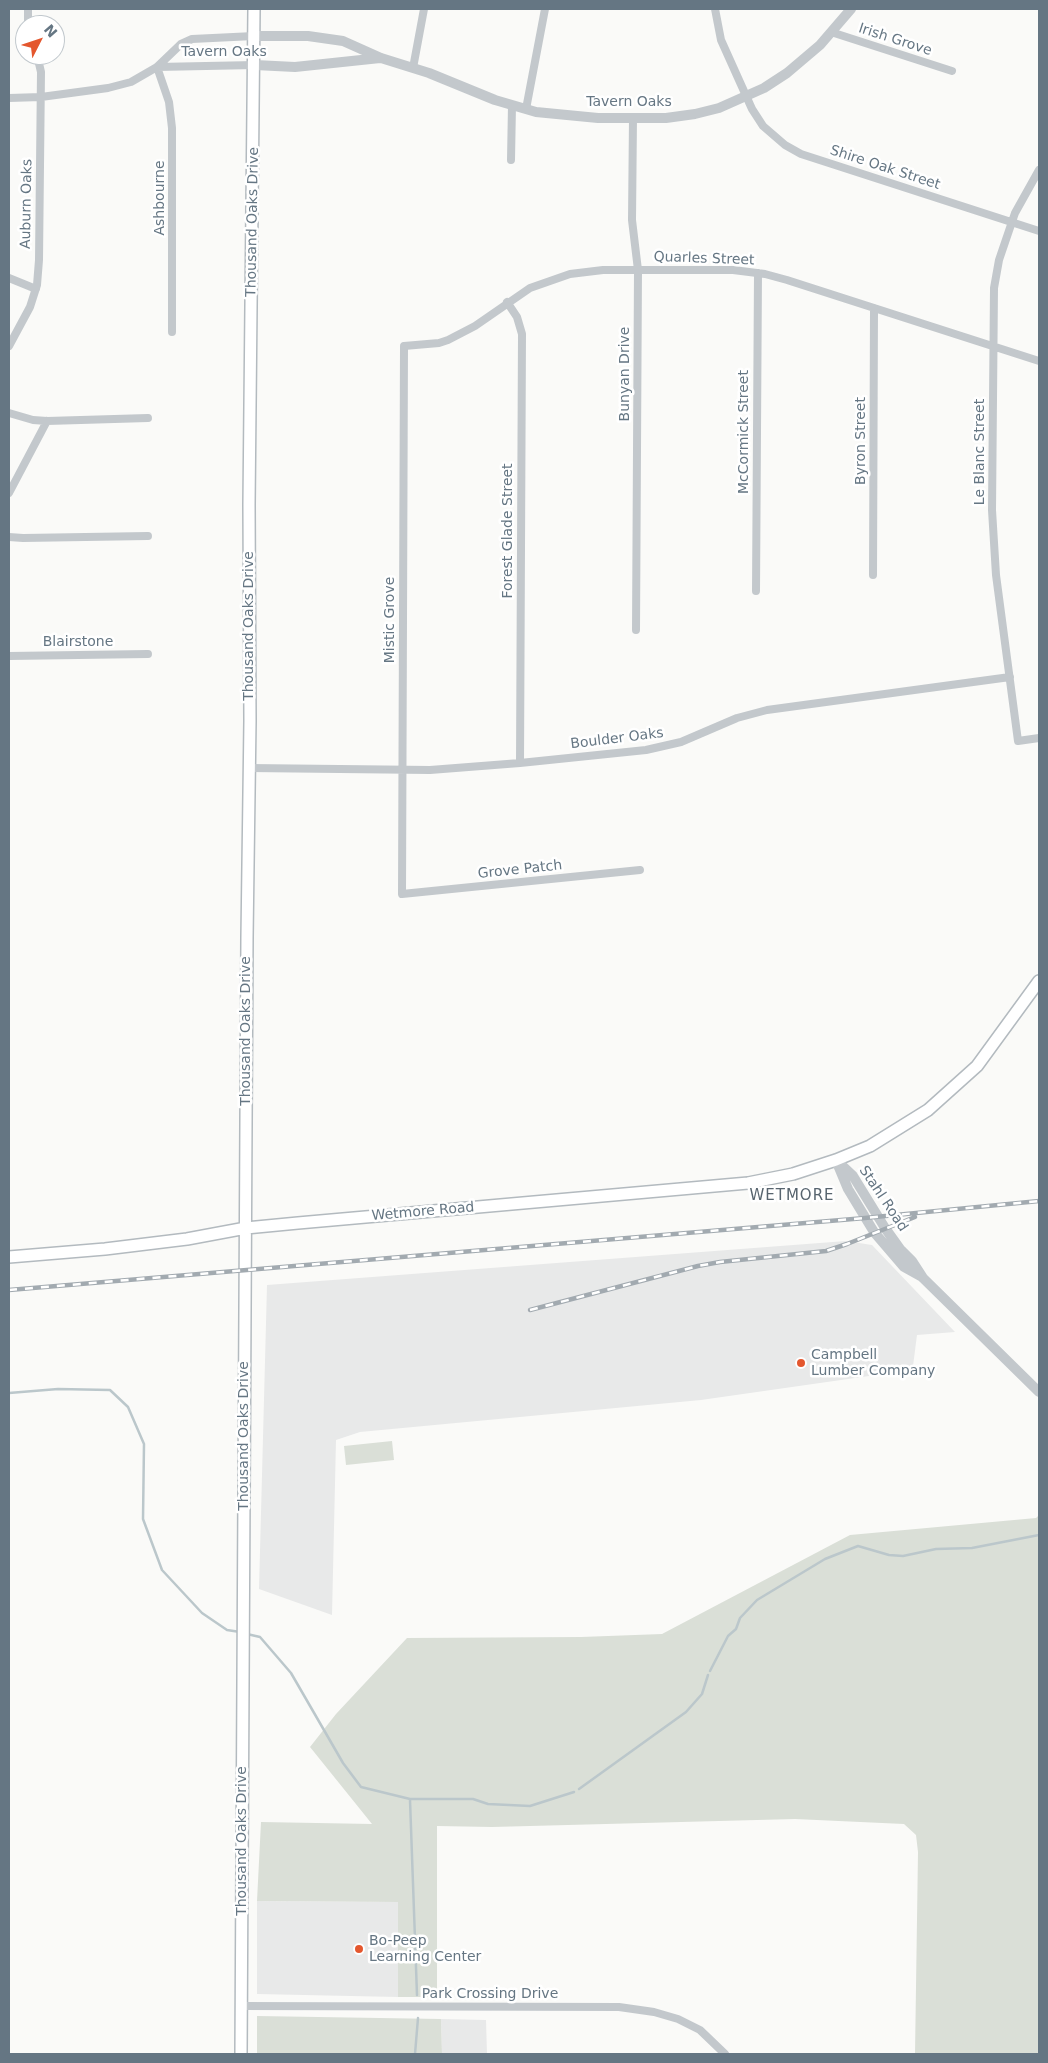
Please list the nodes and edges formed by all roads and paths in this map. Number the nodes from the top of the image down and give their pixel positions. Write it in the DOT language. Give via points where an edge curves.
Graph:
graph roads {
  1 [pos="254,9"];
  2 [pos="424,9"];
  3 [pos="545,9"];
  4 [pos="715,9"];
  5 [pos="850,9"];
  6 [pos="831,32"];
  7 [pos="254,36"];
  8 [pos="381,58"];
  9 [pos="39,65"];
  10 [pos="255,65"];
  11 [pos="157,67"];
  12 [pos="413,68"];
  13 [pos="952,71"];
  14 [pos="41,97"];
  15 [pos="746,97"];
  16 [pos="9,98"];
  17 [pos="512,106"];
  18 [pos="526,109"];
  19 [pos="633,118"];
  20 [pos="511,160"];
  21 [pos="1039,170"];
  22 [pos="1012,222"];
  23 [pos="1039,231"];
  24 [pos="638,270"];
  25 [pos="758,273"];
  26 [pos="9,278"];
  27 [pos="36,289"];
  28 [pos="507,302"];
  29 [pos="874,308"];
  30 [pos="172,332"];
  31 [pos="9,346"];
  32 [pos="404,346"];
  33 [pos="994,347"];
  34 [pos="1039,361"];
  35 [pos="9,412"];
  36 [pos="148,418"];
  37 [pos="47,421"];
  38 [pos="9,493"];
  39 [pos="9,536"];
  40 [pos="148,536"];
  41 [pos="873,575"];
  42 [pos="756,591"];
  43 [pos="636,630"];
  44 [pos="148,654"];
  45 [pos="9,656"];
  46 [pos="1010,677"];
  47 [pos="1039,738"];
  48 [pos="520,763"];
  49 [pos="249,768"];
  50 [pos="402,770"];
  51 [pos="640,870"];
  52 [pos="402,894"];
  53 [pos="1039,981"];
  54 [pos="836,1160"];
  55 [pos="246,1228"];
  56 [pos="9,1257"];
  57 [pos="1039,1392"];
  58 [pos="241,2006"];
  59 [pos="241,2054"];
  60 [pos="725,2054"];
  1 -- 7 [label="main road, Thousand Oaks Drive"];
  2 -- 12 [label="street"];
  3 -- 18 [label="street"];
  4 -- 15 [label="street, Shire Oak Street" via="721,40"];
  5 -- 6 [label="street, Tavern Oaks"];
  6 -- 13 [label="street, Irish Grove"];
  6 -- 15 [label="street, Tavern Oaks" via="787,73"];
  7 -- 8 [label="street, Tavern Oaks" via="308,36 343,41"];
  7 -- 10 [label="main road, Thousand Oaks Drive"];
  7 -- 11 [label="street, Tavern Oaks" via="192,39 180,44"];
  8 -- 10 [label="street, Tavern Oaks" via="295,67"];
  8 -- 12 [label="street, Tavern Oaks"];
  9 -- 14 [label="street, Auburn Oaks"];
  10 -- 11 [label="street, Tavern Oaks"];
  10 -- 49 [label="main road, Thousand Oaks Drive"];
  11 -- 14 [label="street, Tavern Oaks" via="131,82 108,88"];
  11 -- 30 [label="street, Ashbourne" via="172,128"];
  12 -- 17 [label="street, Tavern Oaks"];
  14 -- 16 [label="street, Tavern Oaks"];
  14 -- 27 [label="street, Auburn Oaks"];
  15 -- 19 [label="street, Tavern Oaks" via="695,114"];
  15 -- 22 [label="street, Shire Oak Street" via="763,126 793,150"];
  17 -- 18 [label="street, Tavern Oaks"];
  17 -- 20 [label="street"];
  18 -- 19 [label="street, Tavern Oaks" via="598,118"];
  19 -- 24 [label="street, Bunyan Drive" via="632,220"];
  21 -- 22 [label="street, Le Blanc Street"];
  22 -- 23 [label="street, Shire Oak Street"];
  22 -- 33 [label="street, Le Blanc Street" via="999,260 994,288"];
  24 -- 25 [label="street, Quarles Street"];
  24 -- 28 [label="street, Quarles Street" via="570,274 530,288"];
  24 -- 43 [label="street, Bunyan Drive"];
  25 -- 29 [label="street, Quarles Street"];
  25 -- 42 [label="street, McCormick Street"];
  26 -- 27 [label="street"];
  27 -- 31 [label="street, Auburn Oaks" via="30,308"];
  28 -- 32 [label="street, Quarles Street" via="475,326 448,340"];
  28 -- 48 [label="street, Forest Glade Street" via="522,334"];
  29 -- 33 [label="street, Quarles Street"];
  29 -- 41 [label="street, Byron Street"];
  32 -- 50 [label="street, Mistic Grove"];
  33 -- 34 [label="street, Quarles Street"];
  33 -- 46 [label="street, Le Blanc Street" via="992,536"];
  35 -- 37 [label="street"];
  36 -- 37 [label="street"];
  37 -- 38 [label="street"];
  39 -- 40 [label="street"];
  44 -- 45 [label="street, Blairstone"];
  46 -- 47 [label="street, Le Blanc Street" via="1018,741"];
  46 -- 48 [label="street, Boulder Oaks" via="798,704 736,718 664,747"];
  48 -- 50 [label="street, Boulder Oaks"];
  49 -- 50 [label="street, Boulder Oaks"];
  49 -- 55 [label="main road, Thousand Oaks Drive"];
  50 -- 52 [label="street, Mistic Grove"];
  51 -- 52 [label="street, Grove Patch"];
  53 -- 54 [label="main road, Wetmore Road" via="977,1066 953,1089 908,1124 870,1146"];
  54 -- 55 [label="main road, Wetmore Road" via="748,1183"];
  54 -- 57 [label="street, Stahl Road" via="848,1189 874,1232 904,1267 923,1278"];
  55 -- 56 [label="main road, Wetmore Road" via="105,1249"];
  55 -- 58 [label="main road, Thousand Oaks Drive"];
  58 -- 59 [label="main road, Thousand Oaks Drive"];
  58 -- 60 [label="street, Park Crossing Drive" via="619,2007 678,2019 700,2030"];
}
